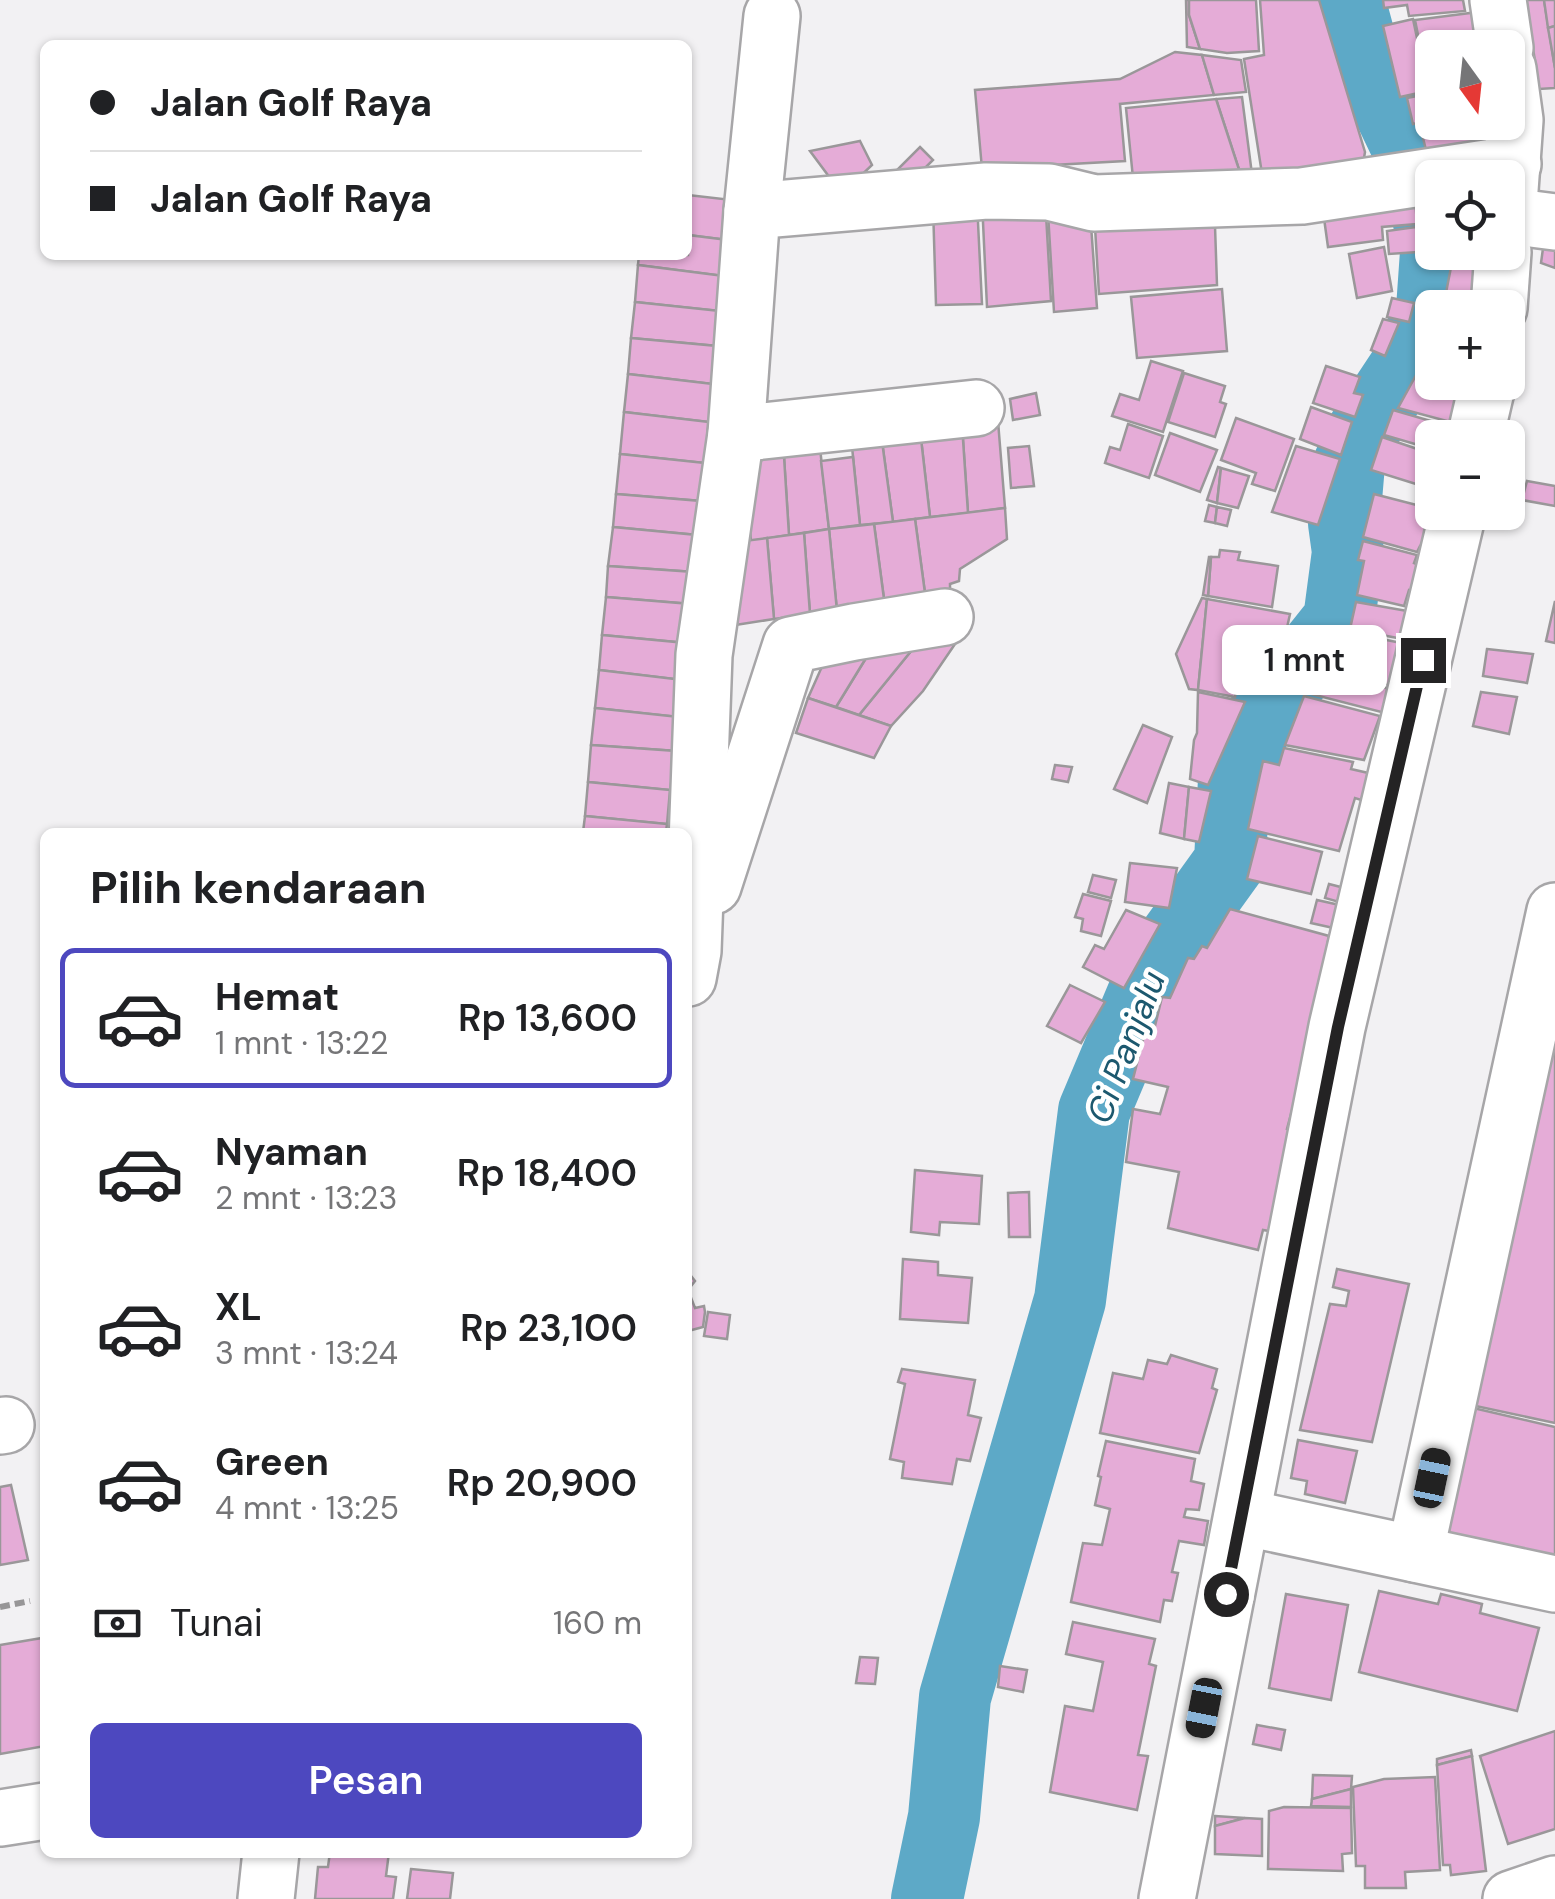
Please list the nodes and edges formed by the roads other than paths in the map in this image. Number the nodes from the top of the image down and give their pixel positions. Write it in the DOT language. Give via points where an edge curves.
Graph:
graph roads {
  1 [pos="1498,0"];
  2 [pos="772,16"];
  3 [pos="1502,30"];
  4 [pos="1518,151"];
  5 [pos="1412,179"];
  6 [pos="752,211"];
  7 [pos="1555,222"];
  8 [pos="976,408"];
  9 [pos="736,434"];
  10 [pos="1454,530"];
  11 [pos="945,618"];
  12 [pos="791,645"];
  13 [pos="704,655"];
  14 [pos="1555,911"];
  15 [pos="692,920"];
  16 [pos="692,958"];
  17 [pos="1242,1517"];
  18 [pos="1415,1554"];
  19 [pos="1555,1584"];
  20 [pos="40,1812"];
  21 [pos="0,1818"];
  22 [pos="269,1858"];
  23 [pos="1555,1884"];
  24 [pos="266,1899"];
  25 [pos="1167,1899"];
  26 [pos="1511,1899"];
  1 -- 3 [label="street"];
  2 -- 6 [label="street"];
  4 -- 5 [label="street"];
  4 -- 7 [label="street"];
  5 -- 6 [label="street" via="1302,196 1094,203 1049,192 986,191"];
  6 -- 9 [label="street"];
  8 -- 9 [label="street"];
  9 -- 13 [label="street"];
  10 -- 17 [label="street" via="1338,1027"];
  11 -- 12 [label="street"];
  12 -- 13 [label="street"];
  12 -- 16 [label="street"];
  13 -- 15 [label="street"];
  14 -- 18 [label="street"];
  17 -- 18 [label="street"];
  17 -- 25 [label="street"];
  18 -- 19 [label="street"];
  20 -- 21 [label="street"];
  22 -- 24 [label="street"];
  23 -- 26 [label="street"];
}
